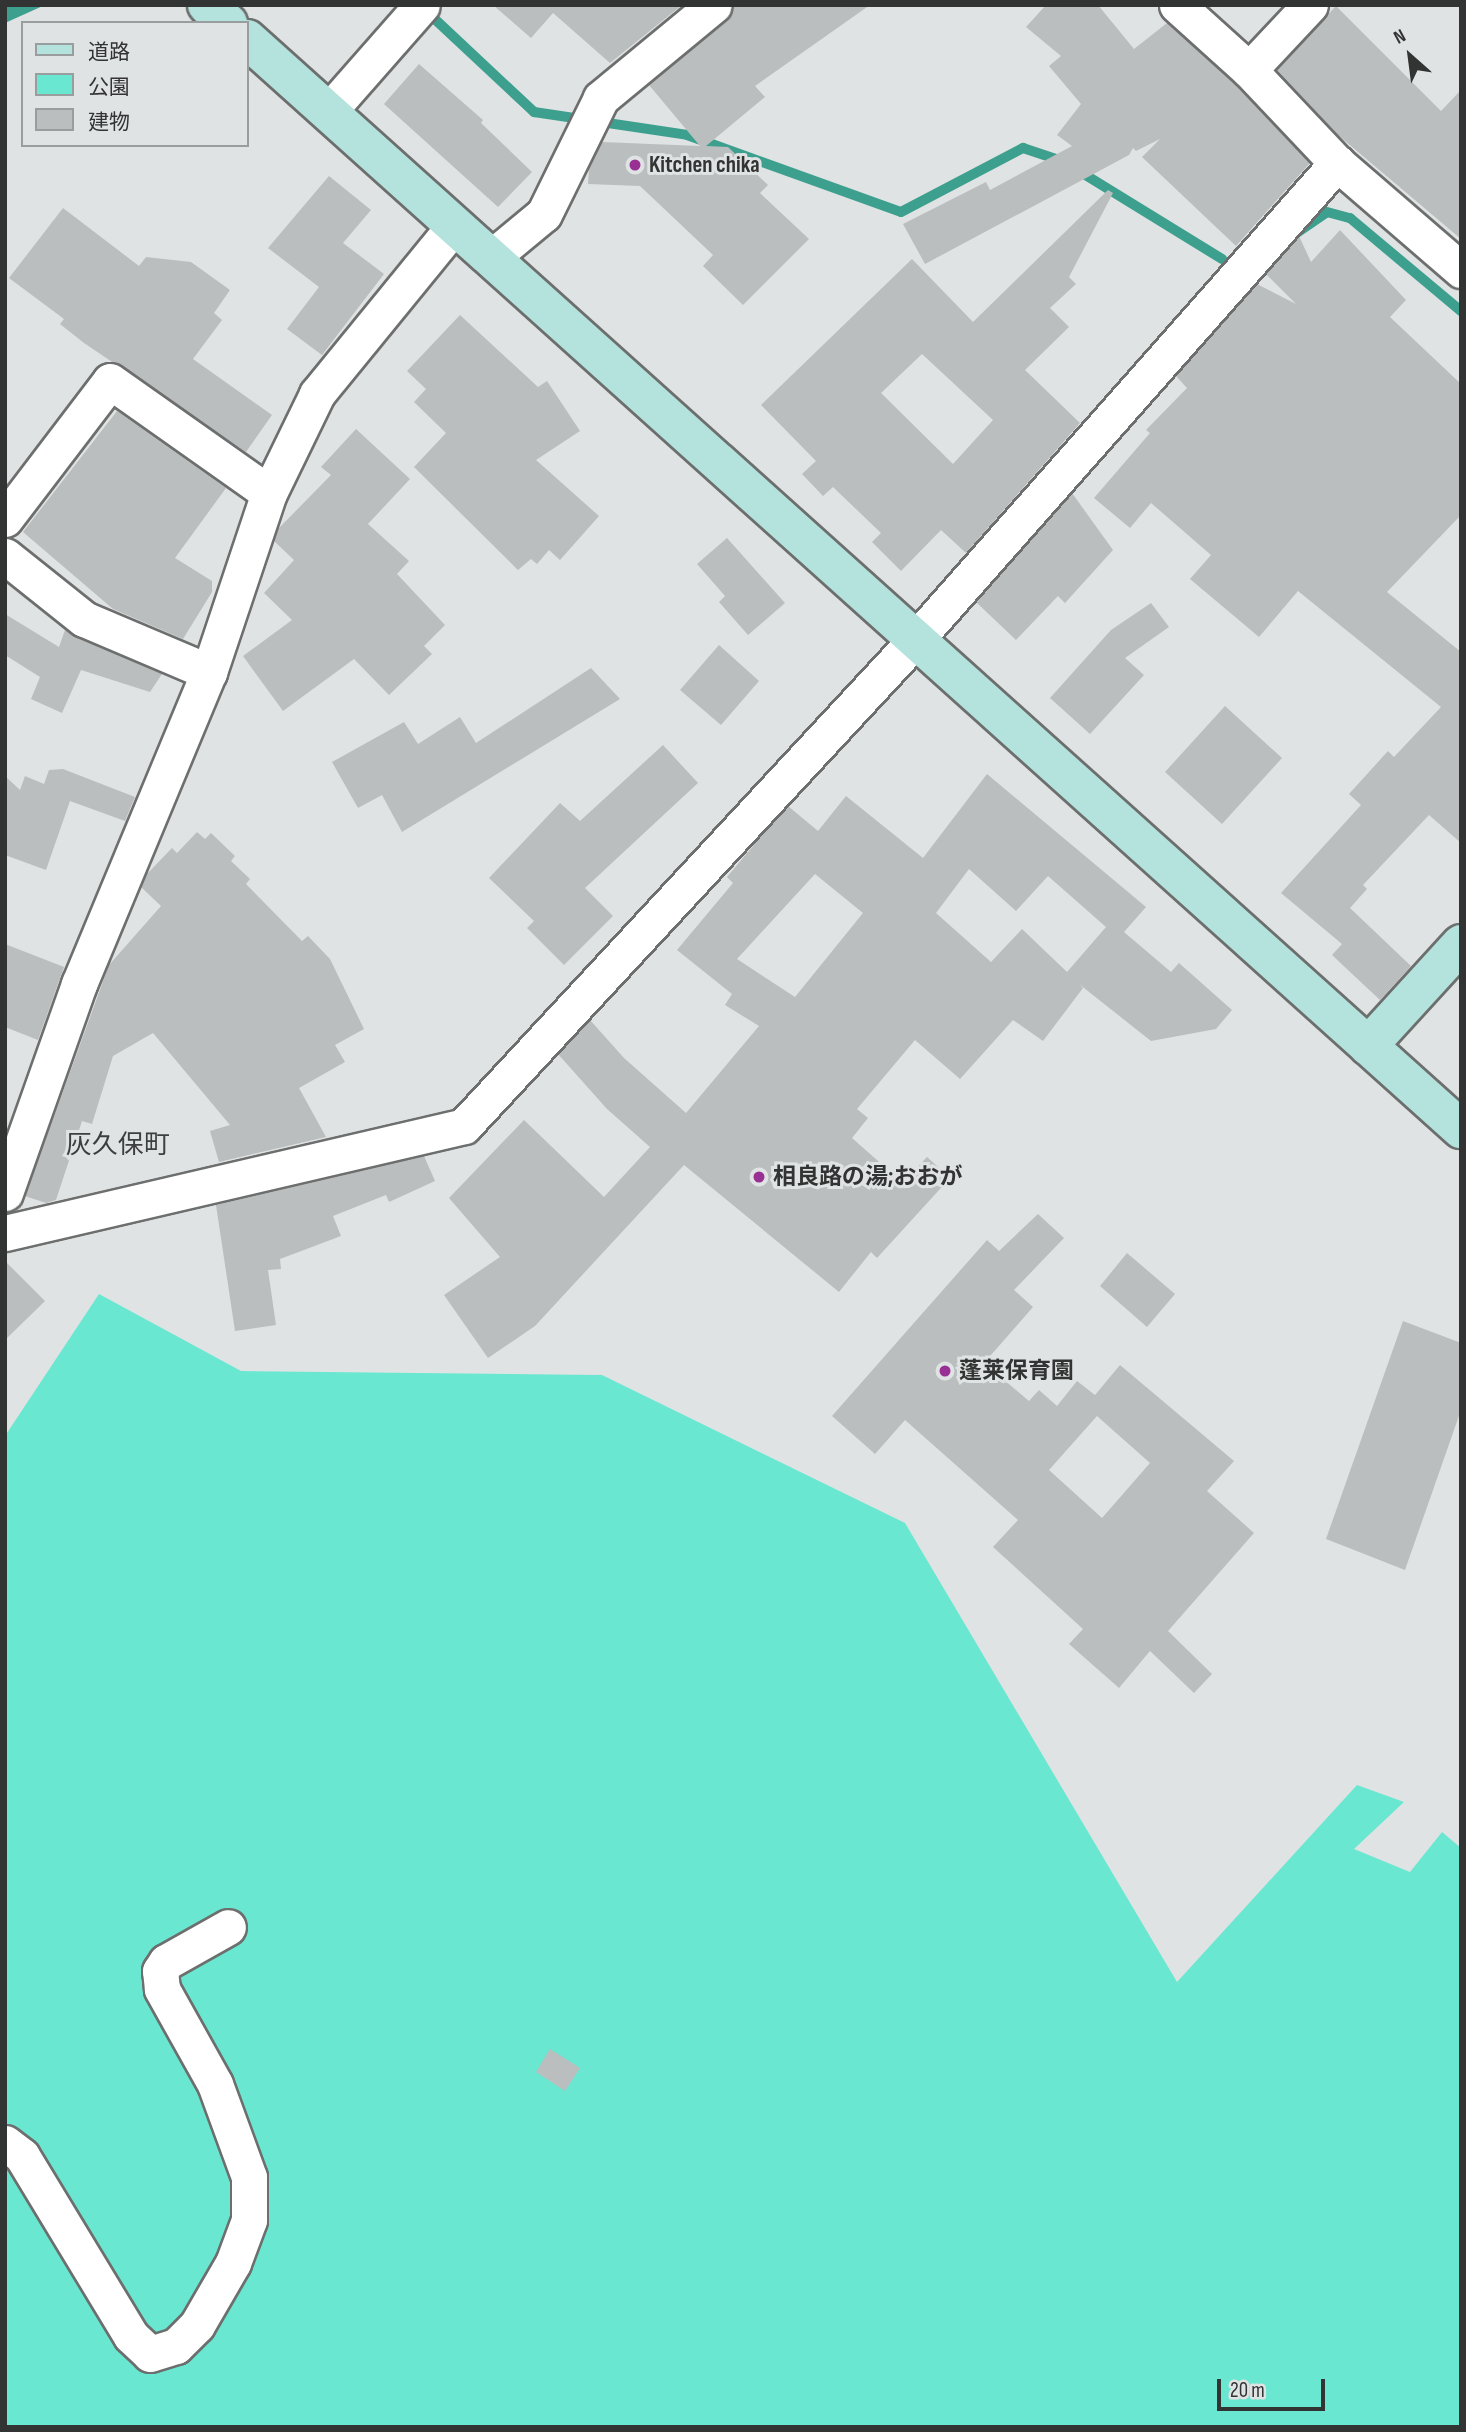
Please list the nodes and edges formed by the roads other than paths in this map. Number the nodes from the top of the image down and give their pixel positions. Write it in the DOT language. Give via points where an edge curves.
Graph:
graph roads {
  1 [pos="208,5"];
  2 [pos="422,5"];
  3 [pos="714,5"];
  4 [pos="1177,5"];
  5 [pos="1310,5"];
  6 [pos="226,21"];
  7 [pos="248,39"];
  8 [pos="1249,71"];
  9 [pos="321,104"];
  10 [pos="1338,163"];
  11 [pos="455,225"];
  12 [pos="492,257"];
  13 [pos="1461,270"];
  14 [pos="269,493"];
  15 [pos="5,519"];
  16 [pos="5,556"];
  17 [pos="918,637"];
  18 [pos="209,672"];
  19 [pos="1461,944"];
  20 [pos="1368,1046"];
  21 [pos="1461,1129"];
  22 [pos="5,1193"];
  23 [pos="5,1233"];
  24 [pos="228,1927"];
  25 [pos="5,2143"];
  1 -- 6 [label="street"];
  2 -- 9 [label="street"];
  3 -- 12 [label="street" via="601,98 544,214"];
  4 -- 8 [label="street"];
  5 -- 8 [label="street"];
  7 -- 9 [label="street"];
  8 -- 10 [label="street"];
  9 -- 11 [label="street"];
  10 -- 13 [label="street"];
  10 -- 17 [label="street"];
  11 -- 12 [label="street"];
  11 -- 14 [label="street" via="317,394"];
  12 -- 17 [label="street"];
  14 -- 15 [label="street" via="110,382"];
  14 -- 18 [label="street"];
  16 -- 18 [label="street" via="84,619"];
  17 -- 20 [label="street"];
  17 -- 23 [label="street" via="464,1126"];
  18 -- 22 [label="street" via="79,984"];
  19 -- 20 [label="street"];
  20 -- 21 [label="street"];
  24 -- 25 [label="street" via="166,1962 160,1972 162,1989 215,2084 249,2178 249,2220 233,2263 197,2325 176,2346 150,2354 131,2336 22,2156"];
}
